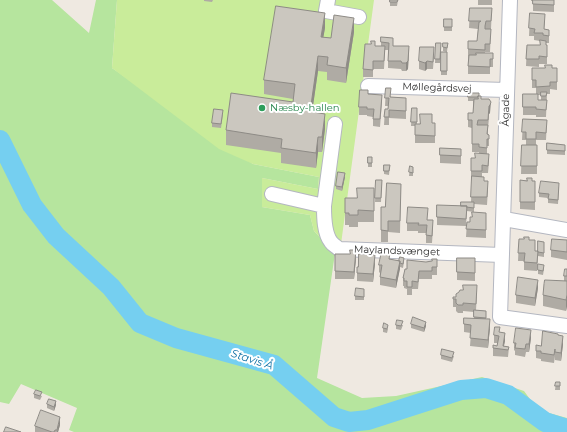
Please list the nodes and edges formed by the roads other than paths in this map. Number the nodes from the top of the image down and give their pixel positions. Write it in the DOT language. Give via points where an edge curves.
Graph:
graph roads {
  1 [pos="328,0"];
  2 [pos="510,0"];
  3 [pos="358,17"];
  4 [pos="368,86"];
  5 [pos="506,90"];
  6 [pos="335,124"];
  7 [pos="272,194"];
  8 [pos="324,206"];
  9 [pos="504,219"];
  10 [pos="567,230"];
  11 [pos="502,255"];
  12 [pos="567,326"];
  1 -- 3 [label="street" via="326,12"];
  2 -- 5 [label="street, Ågade"];
  4 -- 5 [label="street, Møllegårdsvej"];
  5 -- 9 [label="street, Ågade"];
  6 -- 8 [label="street, Maylandsvænget"];
  7 -- 8 [label="street"];
  8 -- 11 [label="street, Maylandsvænget" via="326,231 331,242 339,248"];
  9 -- 10 [label="street"];
  9 -- 11 [label="street, Ågade"];
  11 -- 12 [label="street, Ågade" via="500,317"];
}
